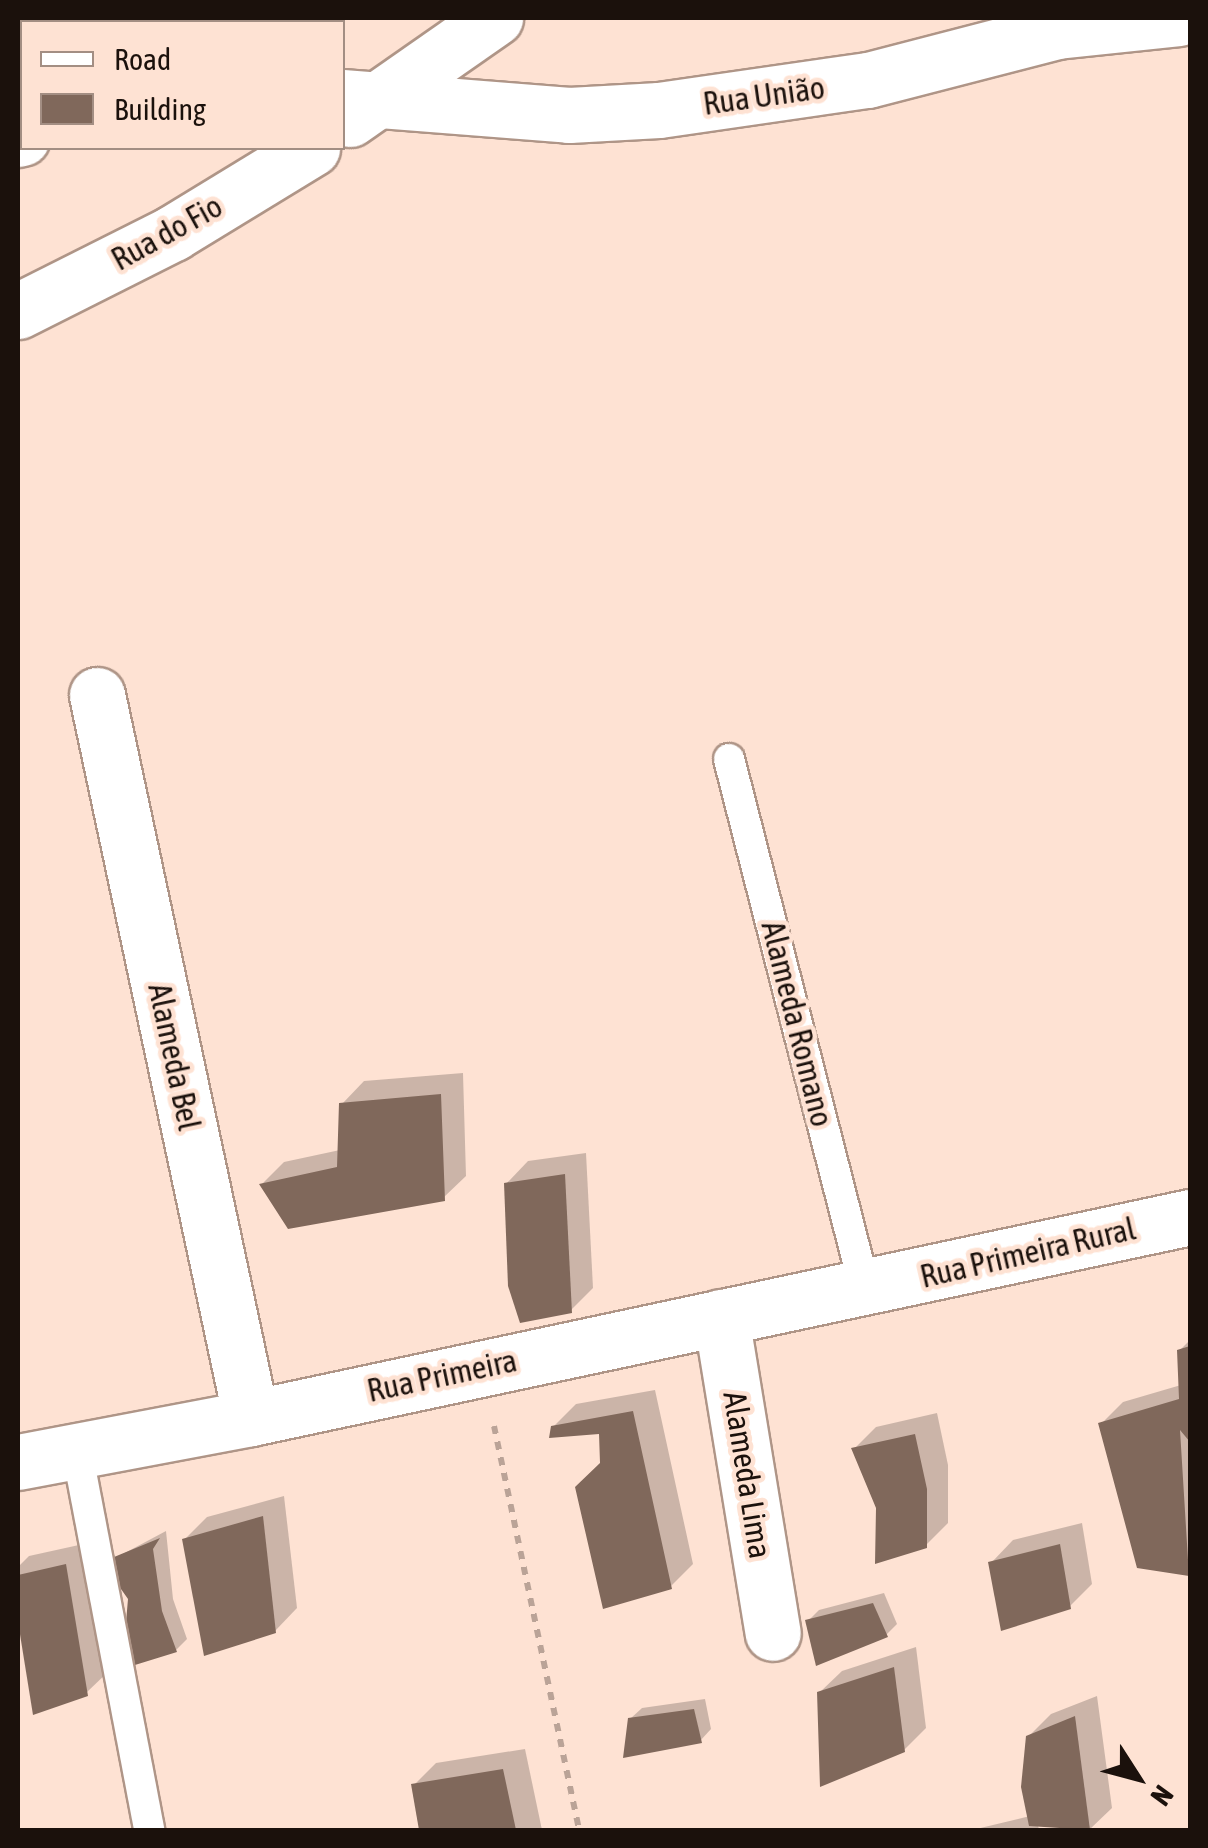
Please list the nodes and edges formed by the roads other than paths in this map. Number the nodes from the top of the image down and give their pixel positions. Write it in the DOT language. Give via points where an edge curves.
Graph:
graph roads {
  1 [pos="494,18"];
  2 [pos="1178,18"];
  3 [pos="354,107"];
  4 [pos="309,150"];
  5 [pos="18,311"];
  6 [pos="97,694"];
  7 [pos="729,759"];
  8 [pos="1190,1217"];
  9 [pos="865,1290"];
  10 [pos="721,1318"];
  11 [pos="251,1418"];
  12 [pos="77,1450"];
  13 [pos="18,1462"];
  14 [pos="773,1634"];
  15 [pos="149,1830"];
  1 -- 3 [label="street"];
  2 -- 3 [label="street, Rua União" via="1058,31 868,80 659,110 569,115"];
  4 -- 5 [label="street, Rua do Fio" via="173,233"];
  6 -- 11 [label="street, Alameda Bel"];
  7 -- 9 [label="lane, Alameda Romano"];
  8 -- 9 [label="street, Rua Primeira Rural"];
  9 -- 10 [label="street, Rua Primeira"];
  10 -- 11 [label="street, Rua Primeira"];
  10 -- 14 [label="street, Alameda Lima"];
  11 -- 12 [label="street, Rua Primeira"];
  12 -- 13 [label="street, Rua Primeira"];
  12 -- 15 [label="lane"];
}
